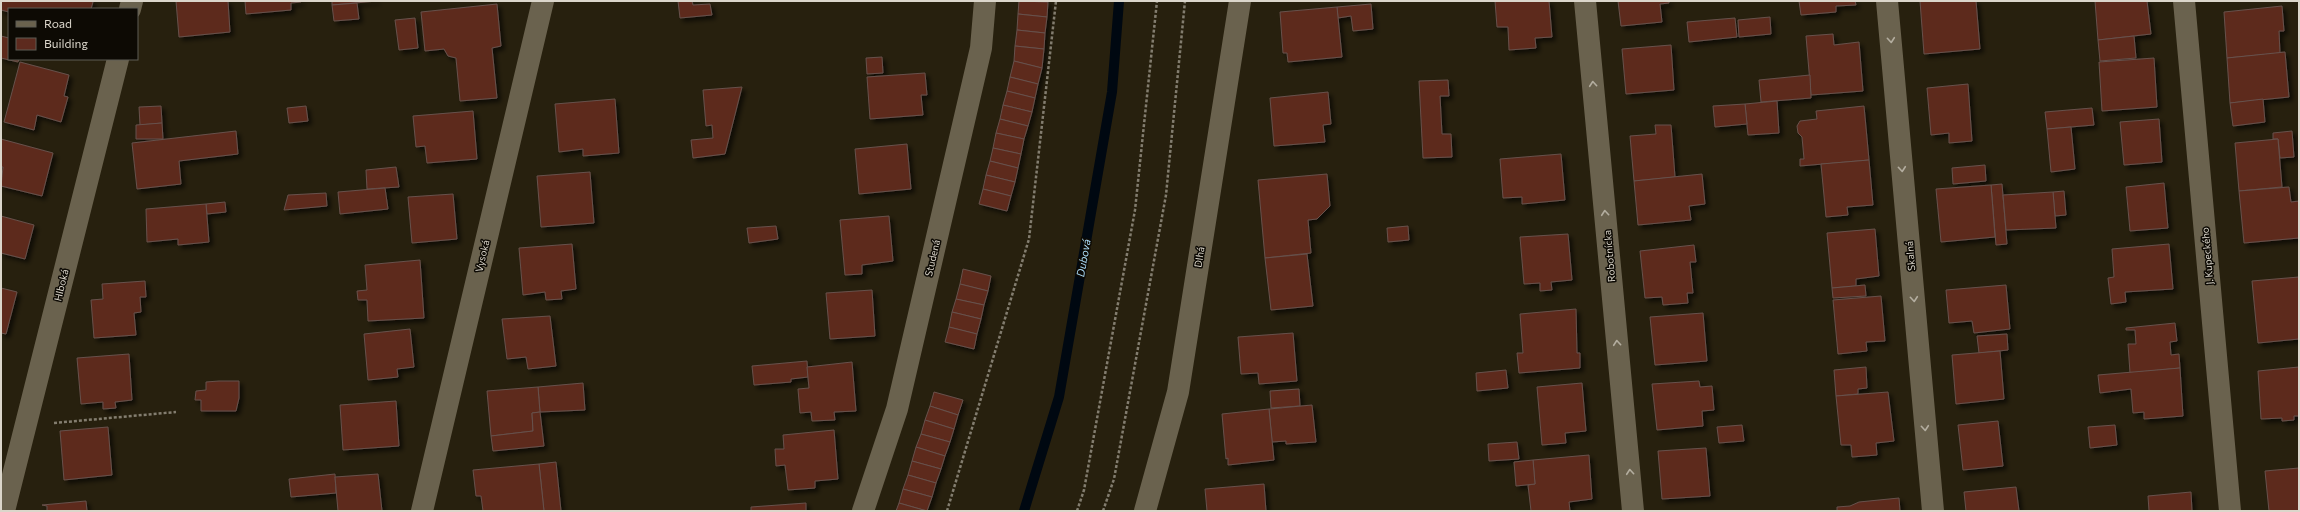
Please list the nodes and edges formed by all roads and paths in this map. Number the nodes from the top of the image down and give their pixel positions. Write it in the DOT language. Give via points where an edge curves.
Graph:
graph roads {
  1 [pos="543,1"];
  2 [pos="985,1"];
  3 [pos="1056,1"];
  4 [pos="1157,1"];
  5 [pos="1185,1"];
  6 [pos="1240,1"];
  7 [pos="1585,1"];
  8 [pos="1887,1"];
  9 [pos="2184,1"];
  10 [pos="118,60"];
  11 [pos="176,412"];
  12 [pos="52,423"];
  13 [pos="4,511"];
  14 [pos="422,511"];
  15 [pos="863,511"];
  16 [pos="947,511"];
  17 [pos="1077,511"];
  18 [pos="1103,511"];
  19 [pos="1145,511"];
  20 [pos="1634,511"];
  21 [pos="1933,511"];
  22 [pos="2230,511"];
  1 -- 14 [label="street, Vysoká"];
  2 -- 15 [label="street, Studená" via="981,48 897,409"];
  3 -- 16 [label="path" via="1029,240"];
  4 -- 17 [label="path" via="1135,210 1084,490"];
  5 -- 18 [label="path" via="1166,195 1114,479"];
  6 -- 19 [label="street, Dlhá" via="1178,392"];
  20 -- 7 [label="street, Robotnícka, one-way"];
  8 -- 21 [label="street, Skalná, one-way"];
  9 -- 22 [label="street, J. Kupeckého"];
  10 -- 13 [label="street, Hlboká"];
  11 -- 12 [label="path"];
}
